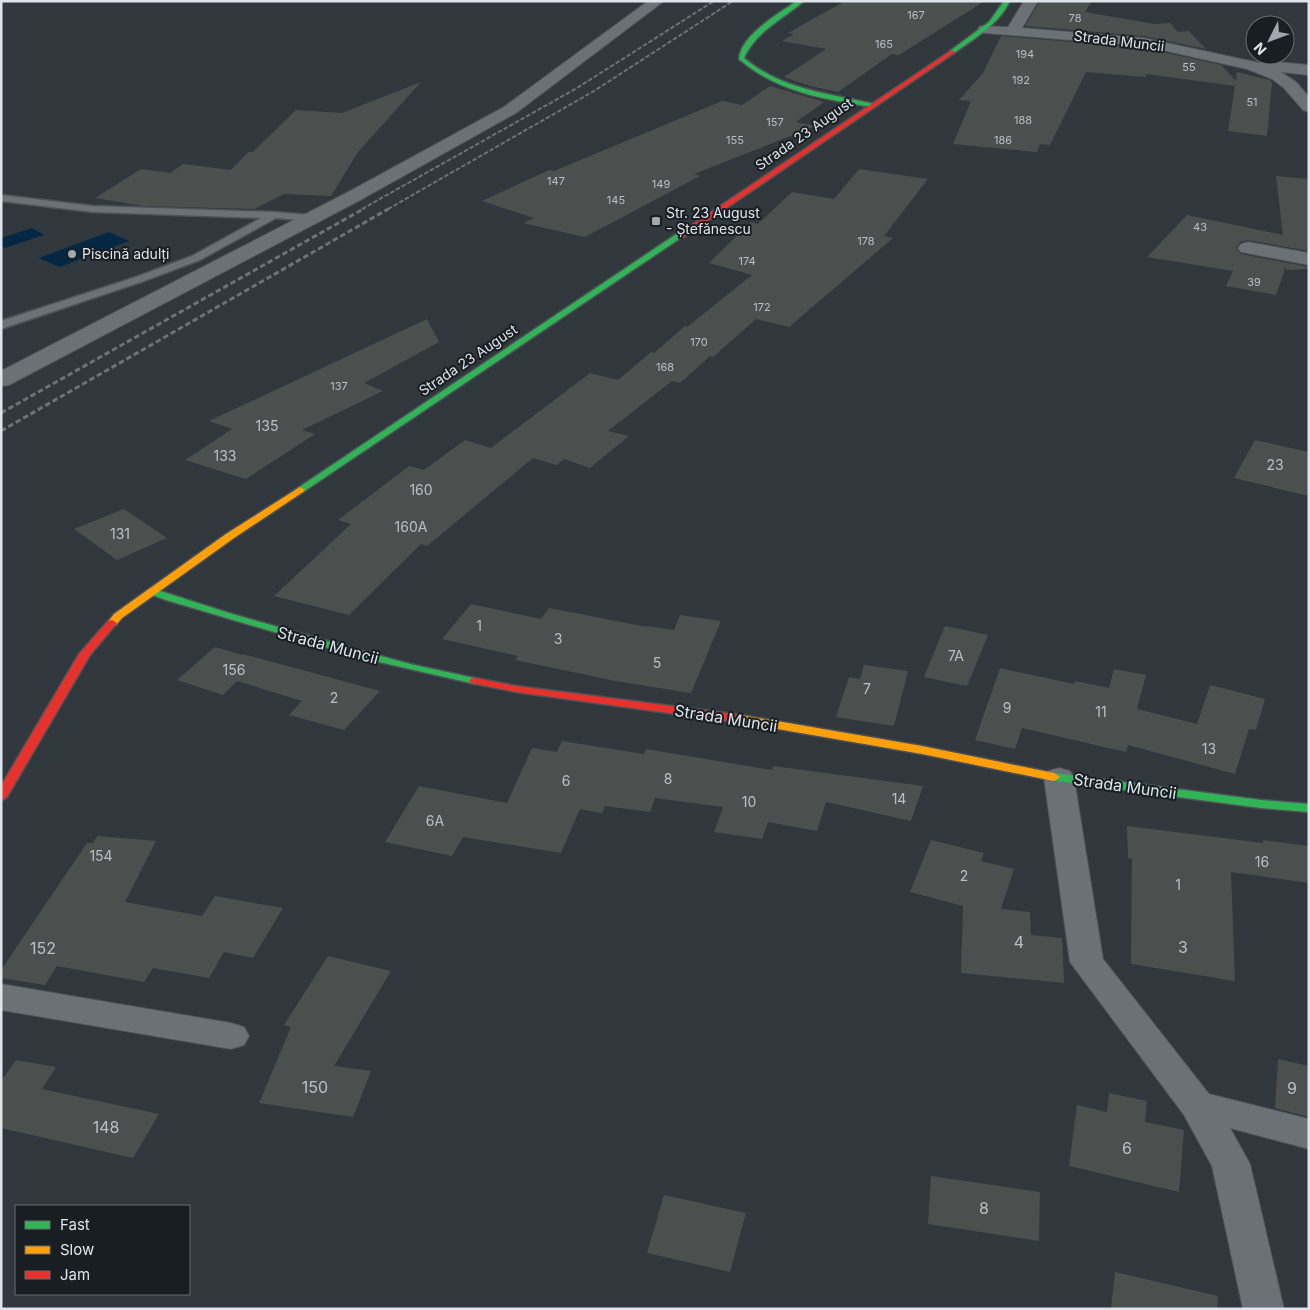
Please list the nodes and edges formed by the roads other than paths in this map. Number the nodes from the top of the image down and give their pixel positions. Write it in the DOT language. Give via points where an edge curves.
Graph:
graph roads {
  1 [pos="657,1"];
  2 [pos="801,1"];
  3 [pos="1007,1"];
  4 [pos="1031,1"];
  5 [pos="985,29"];
  6 [pos="1012,31"];
  7 [pos="1245,64"];
  8 [pos="1252,65"];
  9 [pos="1309,70"];
  10 [pos="872,105"];
  11 [pos="1309,107"];
  12 [pos="1,198"];
  13 [pos="274,216"];
  14 [pos="310,218"];
  15 [pos="1248,248"];
  16 [pos="1309,258"];
  17 [pos="1,325"];
  18 [pos="1,380"];
  19 [pos="151,592"];
  20 [pos="1060,778"];
  21 [pos="1,797"];
  22 [pos="1309,808"];
  23 [pos="1,997"];
  24 [pos="231,1036"];
  25 [pos="1197,1105"];
  26 [pos="1309,1134"];
  27 [pos="1264,1309"];
  1 -- 14 [label="street" via="510,110"];
  2 -- 10 [label="main road" via="754,35 746,43 741,58 752,70 772,80"];
  3 -- 5 [label="main road, Strada 23 August" via="1001,13"];
  4 -- 6 [label="street"];
  5 -- 6 [label="street, Strada Muncii"];
  5 -- 10 [label="main road, Strada 23 August"];
  6 -- 7 [label="street, Strada Muncii" via="1144,42"];
  8 -- 9 [label="street, Strada Muncii"];
  8 -- 11 [label="street, Strada Muncii" via="1290,85"];
  10 -- 19 [label="main road, Strada 23 August"];
  12 -- 13 [label="lane" via="93,209"];
  13 -- 14 [label="lane"];
  13 -- 17 [label="lane" via="196,258"];
  14 -- 18 [label="street"];
  15 -- 16 [label="street"];
  19 -- 20 [label="main road, Strada Muncii" via="432,673 516,689 716,715 922,750"];
  19 -- 21 [label="main road, Strada 23 August" via="118,616 85,654"];
  20 -- 22 [label="main road, Strada Muncii"];
  20 -- 25 [label="street" via="1087,962"];
  23 -- 24 [label="street"];
  25 -- 26 [label="street"];
  25 -- 27 [label="street" via="1231,1164"];
}
